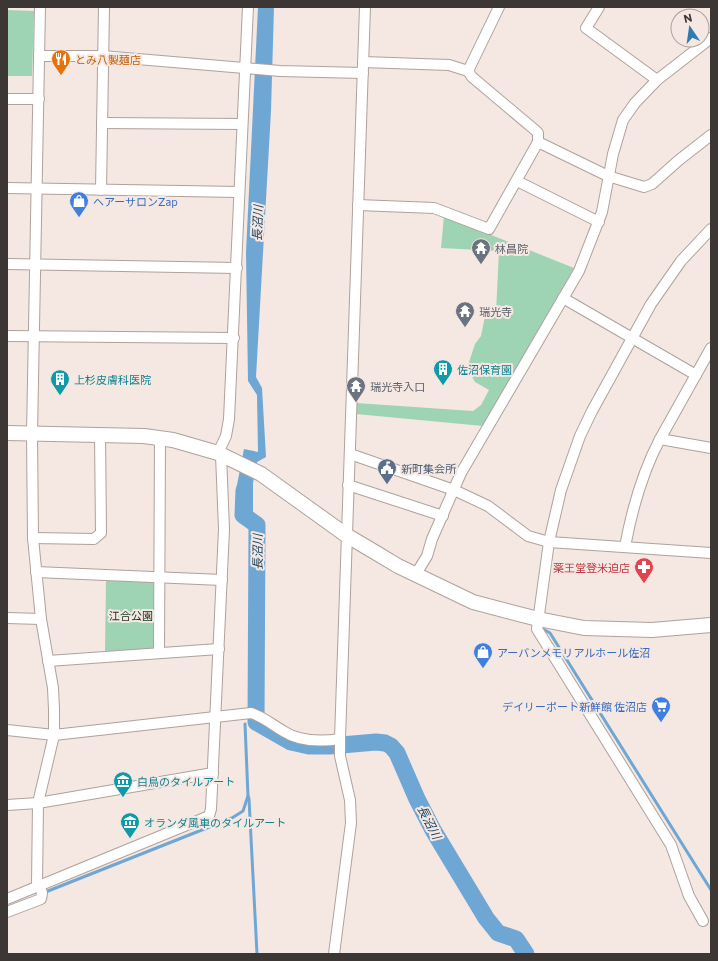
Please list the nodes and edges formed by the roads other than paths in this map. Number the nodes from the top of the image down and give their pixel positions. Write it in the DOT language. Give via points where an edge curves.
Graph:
graph roads {
  1 [pos="40,7"];
  2 [pos="104,7"];
  3 [pos="248,7"];
  4 [pos="365,7"];
  5 [pos="499,7"];
  6 [pos="600,7"];
  7 [pos="711,38"];
  8 [pos="39,56"];
  9 [pos="102,56"];
  10 [pos="363,62"];
  11 [pos="250,68"];
  12 [pos="468,71"];
  13 [pos="363,73"];
  14 [pos="657,80"];
  15 [pos="7,99"];
  16 [pos="39,99"];
  17 [pos="102,122"];
  18 [pos="242,124"];
  19 [pos="711,135"];
  20 [pos="538,142"];
  21 [pos="608,176"];
  22 [pos="517,181"];
  23 [pos="7,188"];
  24 [pos="38,188"];
  25 [pos="101,190"];
  26 [pos="239,192"];
  27 [pos="358,205"];
  28 [pos="599,222"];
  29 [pos="711,229"];
  30 [pos="7,264"];
  31 [pos="35,264"];
  32 [pos="237,268"];
  33 [pos="563,298"];
  34 [pos="7,336"];
  35 [pos="34,336"];
  36 [pos="234,338"];
  37 [pos="633,339"];
  38 [pos="711,348"];
  39 [pos="696,375"];
  40 [pos="7,433"];
  41 [pos="32,434"];
  42 [pos="100,434"];
  43 [pos="160,438"];
  44 [pos="660,439"];
  45 [pos="711,448"];
  46 [pos="350,454"];
  47 [pos="223,456"];
  48 [pos="348,485"];
  49 [pos="454,490"];
  50 [pos="443,516"];
  51 [pos="346,535"];
  52 [pos="33,538"];
  53 [pos="549,542"];
  54 [pos="624,547"];
  55 [pos="711,553"];
  56 [pos="36,572"];
  57 [pos="416,574"];
  58 [pos="159,577"];
  59 [pos="222,580"];
  60 [pos="7,618"];
  61 [pos="42,618"];
  62 [pos="538,619"];
  63 [pos="711,625"];
  64 [pos="219,649"];
  65 [pos="159,653"];
  66 [pos="48,662"];
  67 [pos="216,716"];
  68 [pos="7,730"];
  69 [pos="54,735"];
  70 [pos="340,743"];
  71 [pos="213,773"];
  72 [pos="38,803"];
  73 [pos="7,805"];
  74 [pos="40,889"];
  75 [pos="7,899"];
  76 [pos="7,912"];
  77 [pos="703,921"];
  78 [pos="334,954"];
  1 -- 8 [label="street"];
  2 -- 9 [label="street"];
  3 -- 11 [label="street"];
  4 -- 10 [label="street"];
  5 -- 12 [label="street"];
  6 -- 14 [label="street" via="586,28"];
  7 -- 14 [label="street"];
  8 -- 9 [label="street"];
  8 -- 16 [label="street"];
  9 -- 11 [label="street"];
  9 -- 17 [label="street"];
  10 -- 12 [label="street" via="449,65"];
  10 -- 13 [label="street"];
  11 -- 13 [label="street"];
  11 -- 18 [label="street"];
  12 -- 20 [label="street" via="538,133"];
  13 -- 27 [label="street"];
  14 -- 21 [label="street" via="623,120"];
  15 -- 16 [label="street"];
  16 -- 24 [label="street"];
  17 -- 18 [label="street"];
  17 -- 25 [label="street"];
  18 -- 26 [label="street"];
  19 -- 21 [label="street" via="652,184 644,187"];
  20 -- 21 [label="street"];
  20 -- 22 [label="street"];
  21 -- 28 [label="street"];
  22 -- 27 [label="street" via="489,230 434,208"];
  22 -- 28 [label="street"];
  23 -- 24 [label="street"];
  24 -- 25 [label="street"];
  24 -- 31 [label="street"];
  25 -- 26 [label="street"];
  26 -- 32 [label="street"];
  27 -- 46 [label="street"];
  28 -- 33 [label="street" via="579,271"];
  29 -- 37 [label="street" via="681,261 665,283"];
  30 -- 31 [label="street"];
  31 -- 32 [label="street"];
  31 -- 35 [label="street"];
  32 -- 36 [label="street"];
  33 -- 37 [label="street"];
  33 -- 49 [label="street" via="477,444"];
  34 -- 35 [label="street"];
  35 -- 36 [label="street"];
  35 -- 41 [label="street"];
  36 -- 47 [label="street" via="228,429"];
  37 -- 39 [label="street"];
  37 -- 53 [label="street" via="580,436 561,490"];
  38 -- 39 [label="street"];
  39 -- 44 [label="street"];
  40 -- 41 [label="street"];
  41 -- 42 [label="street"];
  41 -- 52 [label="street"];
  42 -- 43 [label="street"];
  42 -- 52 [label="street" via="101,533 94,539"];
  43 -- 47 [label="street" via="189,444"];
  43 -- 58 [label="street"];
  44 -- 45 [label="street"];
  44 -- 54 [label="street" via="644,472"];
  46 -- 48 [label="street"];
  46 -- 49 [label="street"];
  47 -- 51 [label="street" via="261,474"];
  47 -- 59 [label="street"];
  48 -- 50 [label="street"];
  48 -- 51 [label="street"];
  49 -- 50 [label="street"];
  49 -- 53 [label="street" via="488,506 528,536"];
  50 -- 57 [label="street" via="427,556"];
  51 -- 57 [label="street"];
  51 -- 70 [label="street"];
  52 -- 56 [label="street"];
  53 -- 54 [label="street"];
  53 -- 62 [label="street"];
  54 -- 55 [label="street"];
  56 -- 58 [label="street"];
  56 -- 61 [label="street"];
  57 -- 62 [label="street" via="473,602"];
  58 -- 59 [label="street"];
  58 -- 65 [label="street"];
  59 -- 64 [label="street"];
  60 -- 61 [label="street"];
  61 -- 66 [label="street"];
  62 -- 63 [label="street" via="584,628 618,630"];
  62 -- 77 [label="street" via="537,629 671,845 689,896"];
  64 -- 65 [label="street"];
  64 -- 67 [label="street"];
  65 -- 66 [label="street"];
  66 -- 69 [label="street" via="53,688"];
  67 -- 69 [label="street"];
  67 -- 70 [label="street" via="255,714 290,735 307,740"];
  67 -- 71 [label="street"];
  68 -- 69 [label="street"];
  69 -- 72 [label="street"];
  70 -- 78 [label="street" via="340,756 350,800 351,823"];
  71 -- 72 [label="street"];
  71 -- 74 [label="street" via="211,809 206,819"];
  72 -- 73 [label="street"];
  72 -- 74 [label="street"];
  74 -- 75 [label="street"];
  74 -- 76 [label="street" via="41,899"];
}
